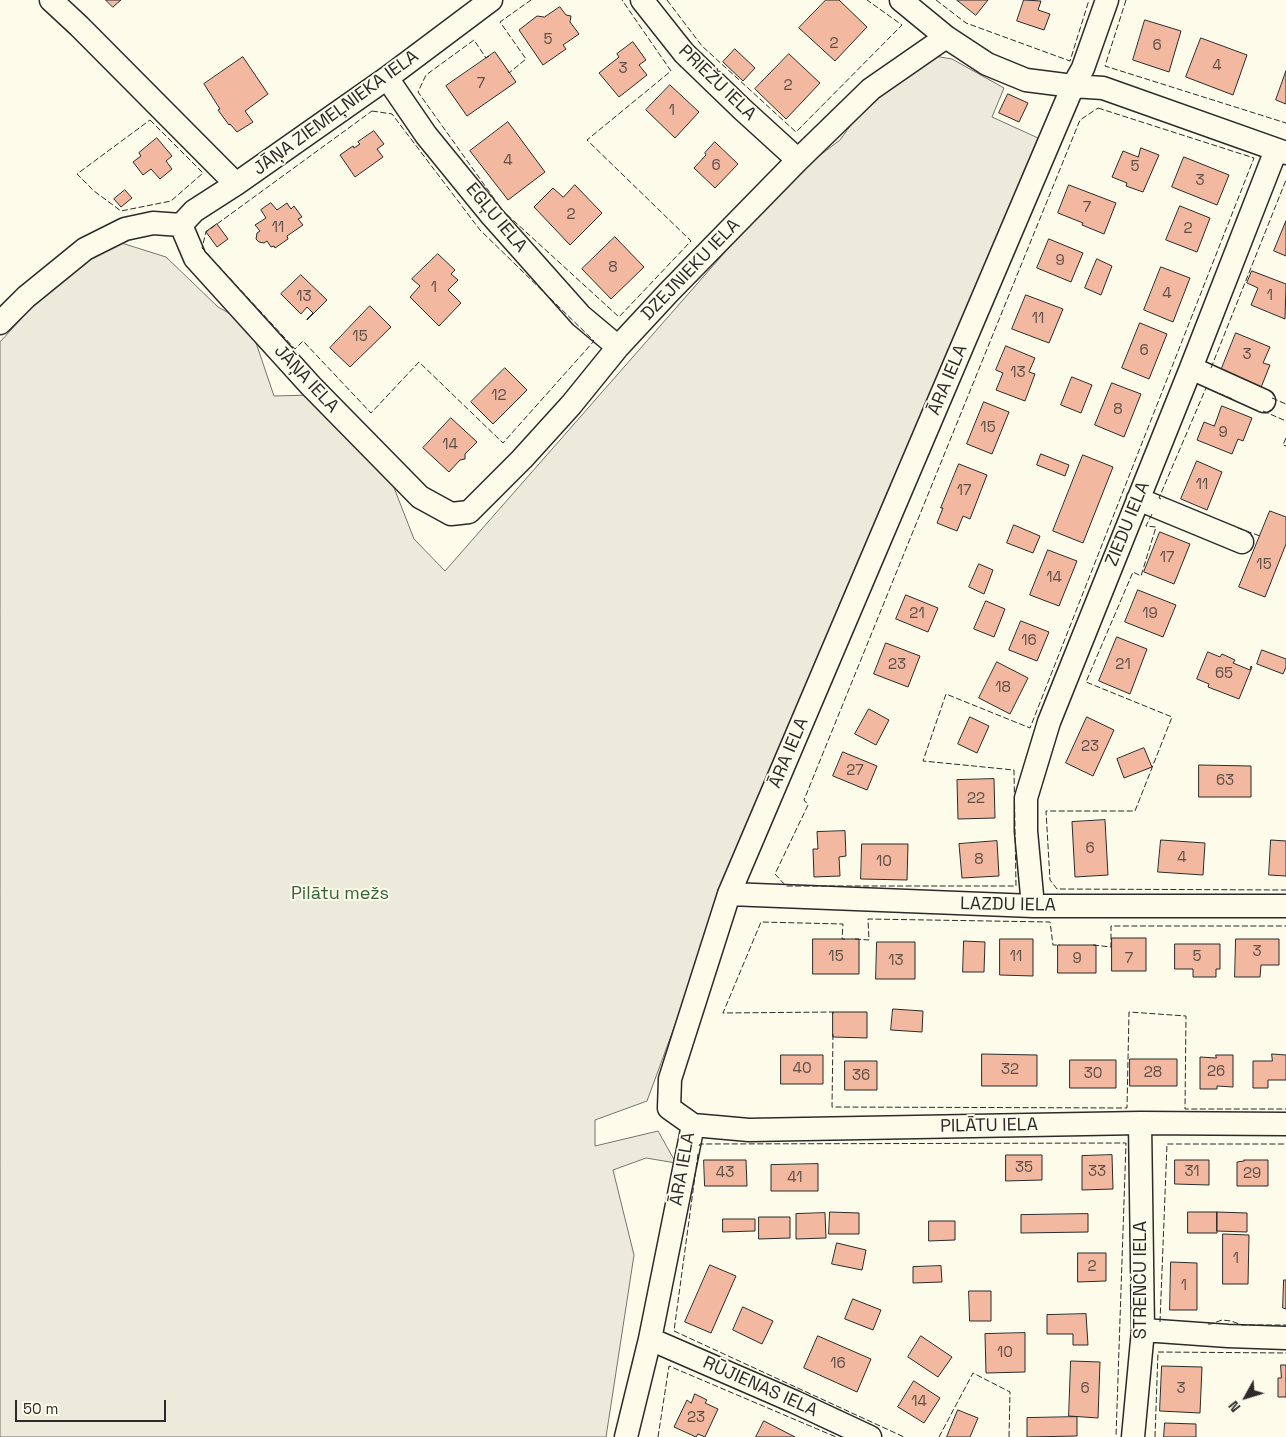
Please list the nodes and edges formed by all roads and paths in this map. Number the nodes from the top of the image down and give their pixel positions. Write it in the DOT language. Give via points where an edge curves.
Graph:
graph roads {
  1 [pos="51,0"];
  2 [pos="491,0"];
  3 [pos="642,0"];
  4 [pos="901,0"];
  5 [pos="1107,0"];
  6 [pos="946,37"];
  7 [pos="387,78"];
  8 [pos="1073,86"];
  9 [pos="1281,152"];
  10 [pos="798,160"];
  11 [pos="236,184"];
  12 [pos="181,226"];
  13 [pos="0,323"];
  14 [pos="618,347"];
  15 [pos="1191,368"];
  16 [pos="1264,401"];
  17 [pos="1138,499"];
  18 [pos="451,514"];
  19 [pos="1242,542"];
  20 [pos="729,894"];
  21 [pos="1033,906"];
  22 [pos="1286,906"];
  23 [pos="1140,1123"];
  24 [pos="693,1124"];
  25 [pos="1286,1124"];
  26 [pos="1143,1330"];
  27 [pos="1286,1338"];
  28 [pos="650,1339"];
  29 [pos="626,1437"];
  30 [pos="870,1437"];
  31 [pos="1133,1437"];
  1 -- 11 [label="street"];
  2 -- 7 [label="street, JĀŅA ZIEMEĻNIEKA IELA"];
  3 -- 10 [label="street, PRIEŽU IELA" via="684,53"];
  4 -- 6 [label="street"];
  5 -- 8 [label="street, ĀRA IELA" via="1083,68"];
  6 -- 8 [label="street" via="987,64 1026,80"];
  6 -- 10 [label="street, DZEJNIEKU IELA" via="870,89"];
  7 -- 11 [label="street, JĀŅA ZIEMEĻNIEKA IELA"];
  7 -- 14 [label="street, EGĻU IELA" via="426,135 492,216 581,316"];
  8 -- 9 [label="street" via="1103,88"];
  8 -- 20 [label="street, ĀRA IELA"];
  9 -- 15 [label="street, ZIEDU IELA"];
  10 -- 14 [label="street, DZEJNIEKU IELA"];
  11 -- 12 [label="street, JĀŅA ZIEMEĻNIEKA IELA" via="194,211"];
  12 -- 13 [label="street" via="153,223 125,229 85,249 26,297"];
  12 -- 18 [label="street, JĀŅA IELA" via="195,258 311,386 420,497"];
  14 -- 18 [label="street, DZEJNIEKU IELA" via="571,405 469,512"];
  15 -- 16 [label="street"];
  15 -- 17 [label="street, ZIEDU IELA"];
  17 -- 19 [label="street"];
  17 -- 21 [label="street, ZIEDU IELA" via="1049,722 1026,798"];
  20 -- 21 [label="street, LAZDU IELA"];
  20 -- 24 [label="street, ĀRA IELA" via="670,1079 669,1108"];
  21 -- 22 [label="street, LAZDU IELA"];
  23 -- 24 [label="street, PILĀTU IELA" via="750,1130"];
  23 -- 25 [label="street, PILĀTU IELA"];
  23 -- 26 [label="street, STRENČU IELA"];
  24 -- 28 [label="street, ĀRA IELA"];
  26 -- 27 [label="street"];
  26 -- 31 [label="street, STRENČU IELA"];
  28 -- 29 [label="street, ĀRA IELA"];
  28 -- 30 [label="street, RŪJIENAS IELA"];
}
